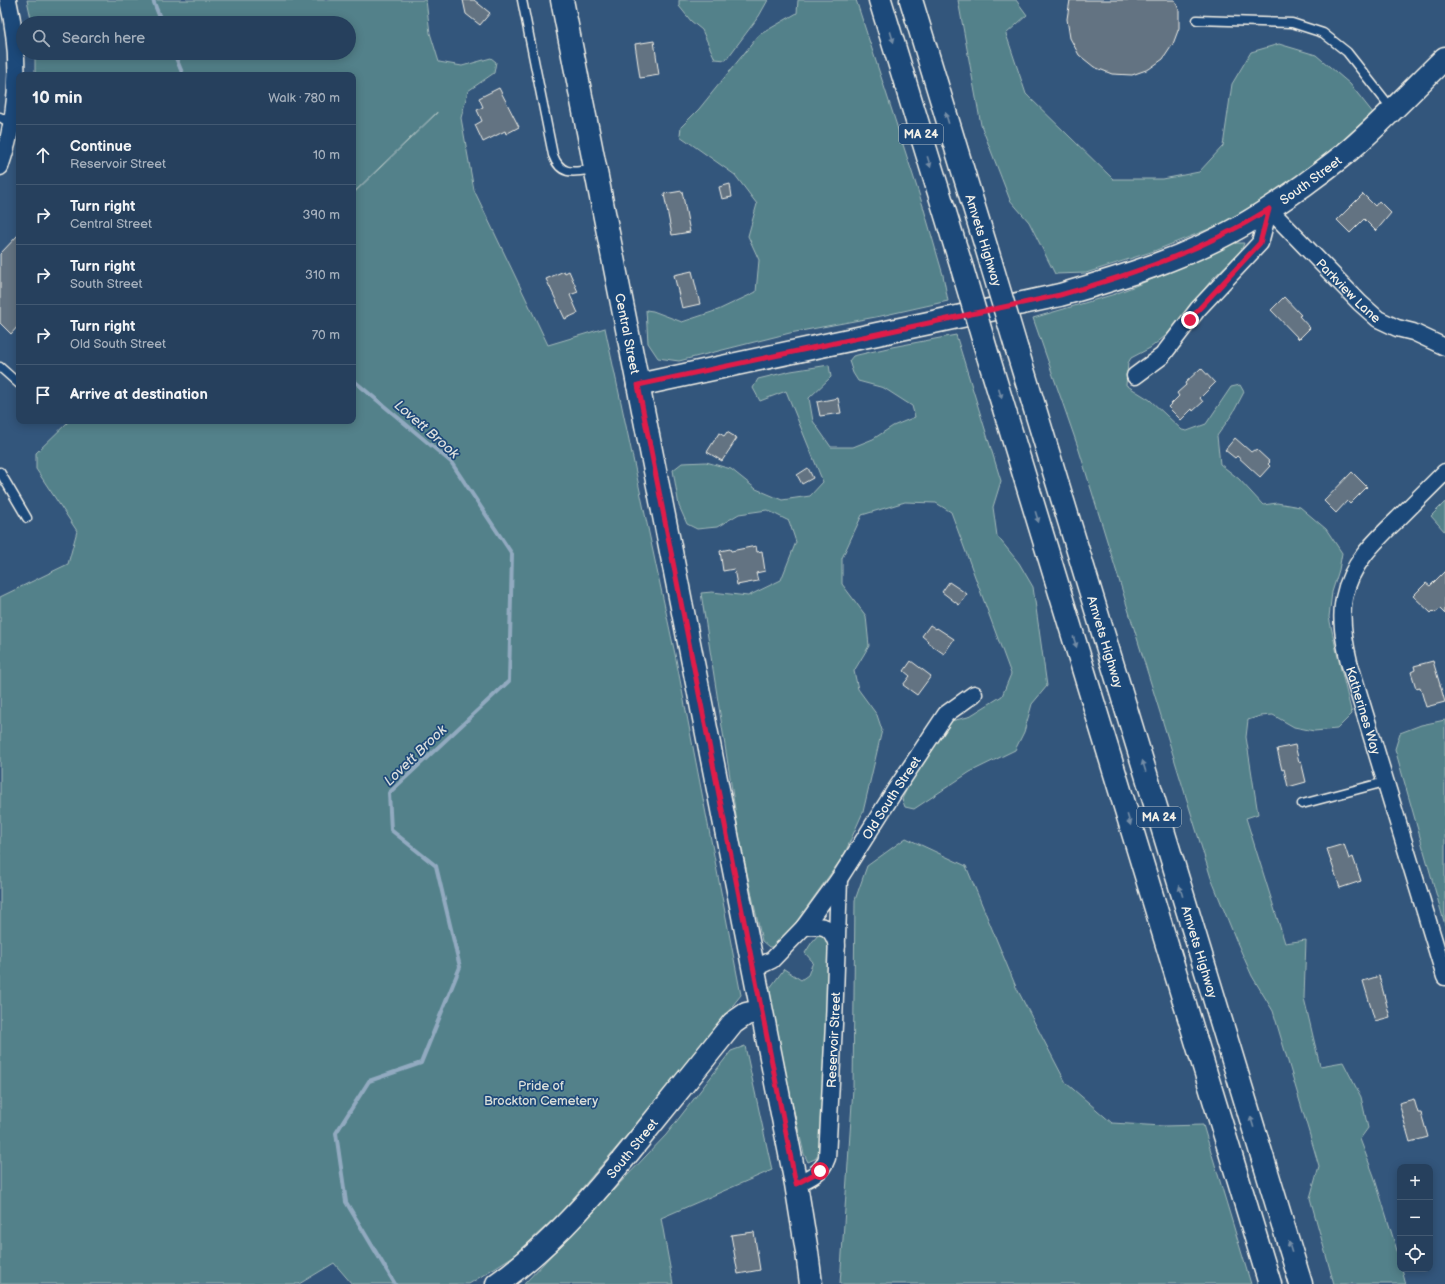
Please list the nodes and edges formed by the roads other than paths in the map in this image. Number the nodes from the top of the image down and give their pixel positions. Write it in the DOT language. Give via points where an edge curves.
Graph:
graph roads {
  1 [pos="8,0"];
  2 [pos="522,0"];
  3 [pos="562,0"];
  4 [pos="880,0"];
  5 [pos="911,0"];
  6 [pos="1197,20"];
  7 [pos="16,44"];
  8 [pos="1445,58"];
  9 [pos="17,60"];
  10 [pos="17,72"];
  11 [pos="16,90"];
  12 [pos="1392,110"];
  13 [pos="6,121"];
  14 [pos="0,167"];
  15 [pos="595,169"];
  16 [pos="1269,209"];
  17 [pos="1445,347"];
  18 [pos="0,367"];
  19 [pos="1135,376"];
  20 [pos="16,379"];
  21 [pos="638,385"];
  22 [pos="0,472"];
  23 [pos="1445,472"];
  24 [pos="27,518"];
  25 [pos="974,694"];
  26 [pos="1385,782"];
  27 [pos="1302,804"];
  28 [pos="839,879"];
  29 [pos="804,927"];
  30 [pos="837,947"];
  31 [pos="753,970"];
  32 [pos="1445,977"];
  33 [pos="761,1011"];
  34 [pos="796,1184"];
  35 [pos="497,1284"];
  36 [pos="811,1284"];
  37 [pos="1270,1284"];
  38 [pos="1301,1284"];
  1 -- 7 [label="street"];
  2 -- 15 [label="lane" via="556,163 569,172"];
  3 -- 15 [label="main road, Central Street"];
  4 -- 37 [label="main road, MA 24, one-way, bridge"];
  38 -- 5 [label="main road, Amvets Highway / MA 24, one-way, bridge"];
  6 -- 12 [label="lane" via="1292,24 1323,33 1347,52"];
  8 -- 12 [label="main road, South Street"];
  9 -- 10 [label="street"];
  11 -- 13 [label="street"];
  12 -- 16 [label="main road, South Street" via="1350,150"];
  13 -- 14 [label="street"];
  15 -- 21 [label="main road, Central Street"];
  16 -- 17 [label="street, Parkview Lane" via="1378,319"];
  16 -- 19 [label="street" via="1260,243 1198,310 1162,356"];
  16 -- 21 [label="main road, South Street" via="1244,225 1168,260 1075,291"];
  18 -- 20 [label="lane"];
  21 -- 31 [label="main road, Central Street"];
  22 -- 24 [label="lane"];
  23 -- 26 [label="street, Katherines Way" via="1368,548 1353,571 1344,599 1342,618 1346,648"];
  25 -- 28 [label="street, Old South Street" via="946,714"];
  26 -- 27 [label="lane"];
  26 -- 32 [label="street, Katherines Way"];
  28 -- 29 [label="street, Old South Street"];
  28 -- 30 [label="street, Reservoir Street"];
  29 -- 30 [label="street" via="825,927 834,937"];
  29 -- 31 [label="street" via="772,960"];
  30 -- 34 [label="street, Reservoir Street" via="827,1158 820,1171"];
  31 -- 33 [label="main road, Central Street"];
  33 -- 34 [label="main road, Central Street"];
  33 -- 35 [label="main road, South Street" via="746,1014 733,1023 586,1203 542,1247"];
  34 -- 36 [label="main road, Central Street"];
}
